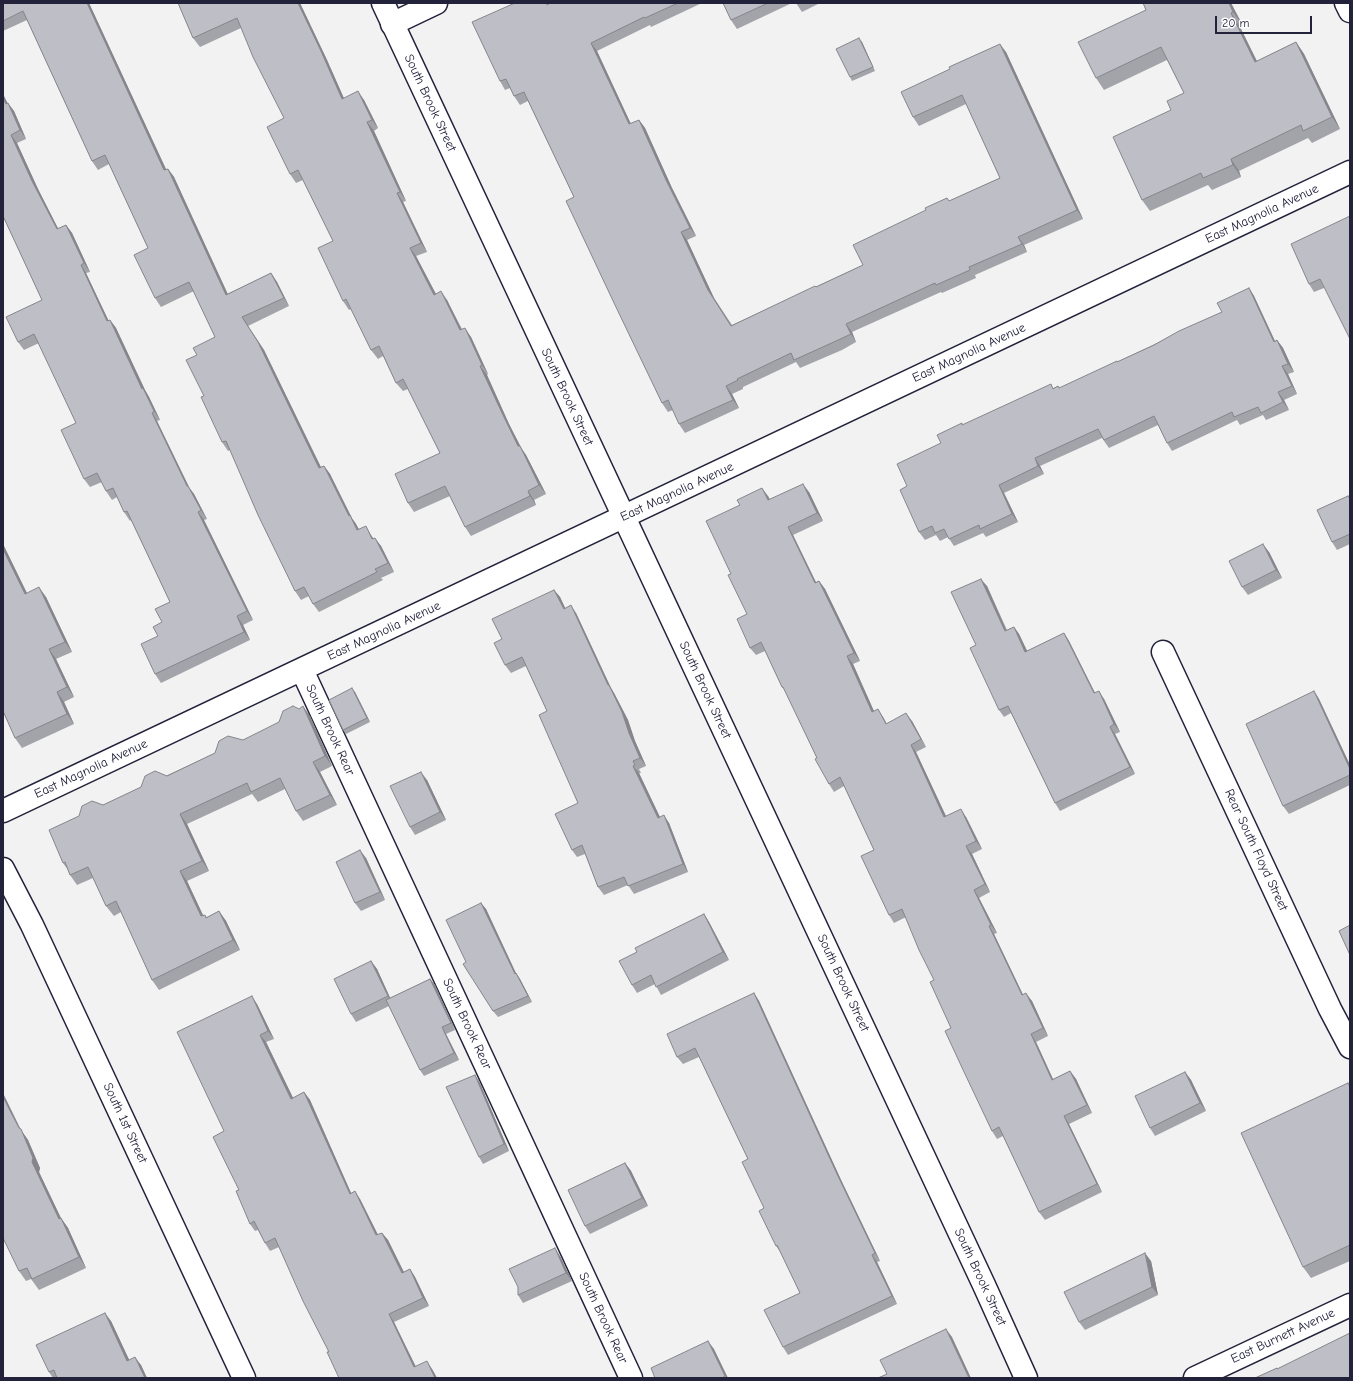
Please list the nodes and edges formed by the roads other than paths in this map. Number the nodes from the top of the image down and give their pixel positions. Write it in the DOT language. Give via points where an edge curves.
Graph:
graph roads {
  1 [pos="382,3"];
  2 [pos="436,3"];
  3 [pos="1346,3"];
  4 [pos="1350,11"];
  5 [pos="392,24"];
  6 [pos="1350,172"];
  7 [pos="624,517"];
  8 [pos="1163,652"];
  9 [pos="302,670"];
  10 [pos="3,811"];
  11 [pos="3,869"];
  12 [pos="1350,1047"];
  13 [pos="1350,1305"];
  14 [pos="244,1378"];
  15 [pos="631,1378"];
  16 [pos="1026,1378"];
  17 [pos="1195,1378"];
  1 -- 5 [label="street, South Brook Street"];
  2 -- 5 [label="street"];
  3 -- 4 [label="street"];
  5 -- 7 [label="street, South Brook Street"];
  6 -- 7 [label="street, East Magnolia Avenue"];
  7 -- 9 [label="street, East Magnolia Avenue"];
  7 -- 16 [label="street, South Brook Street"];
  8 -- 12 [label="street, Rear South Floyd Street"];
  9 -- 10 [label="street, East Magnolia Avenue"];
  9 -- 15 [label="street, South Brook Rear"];
  11 -- 14 [label="street, South 1st Street" via="32,925"];
  13 -- 17 [label="street, East Burnett Avenue"];
}
